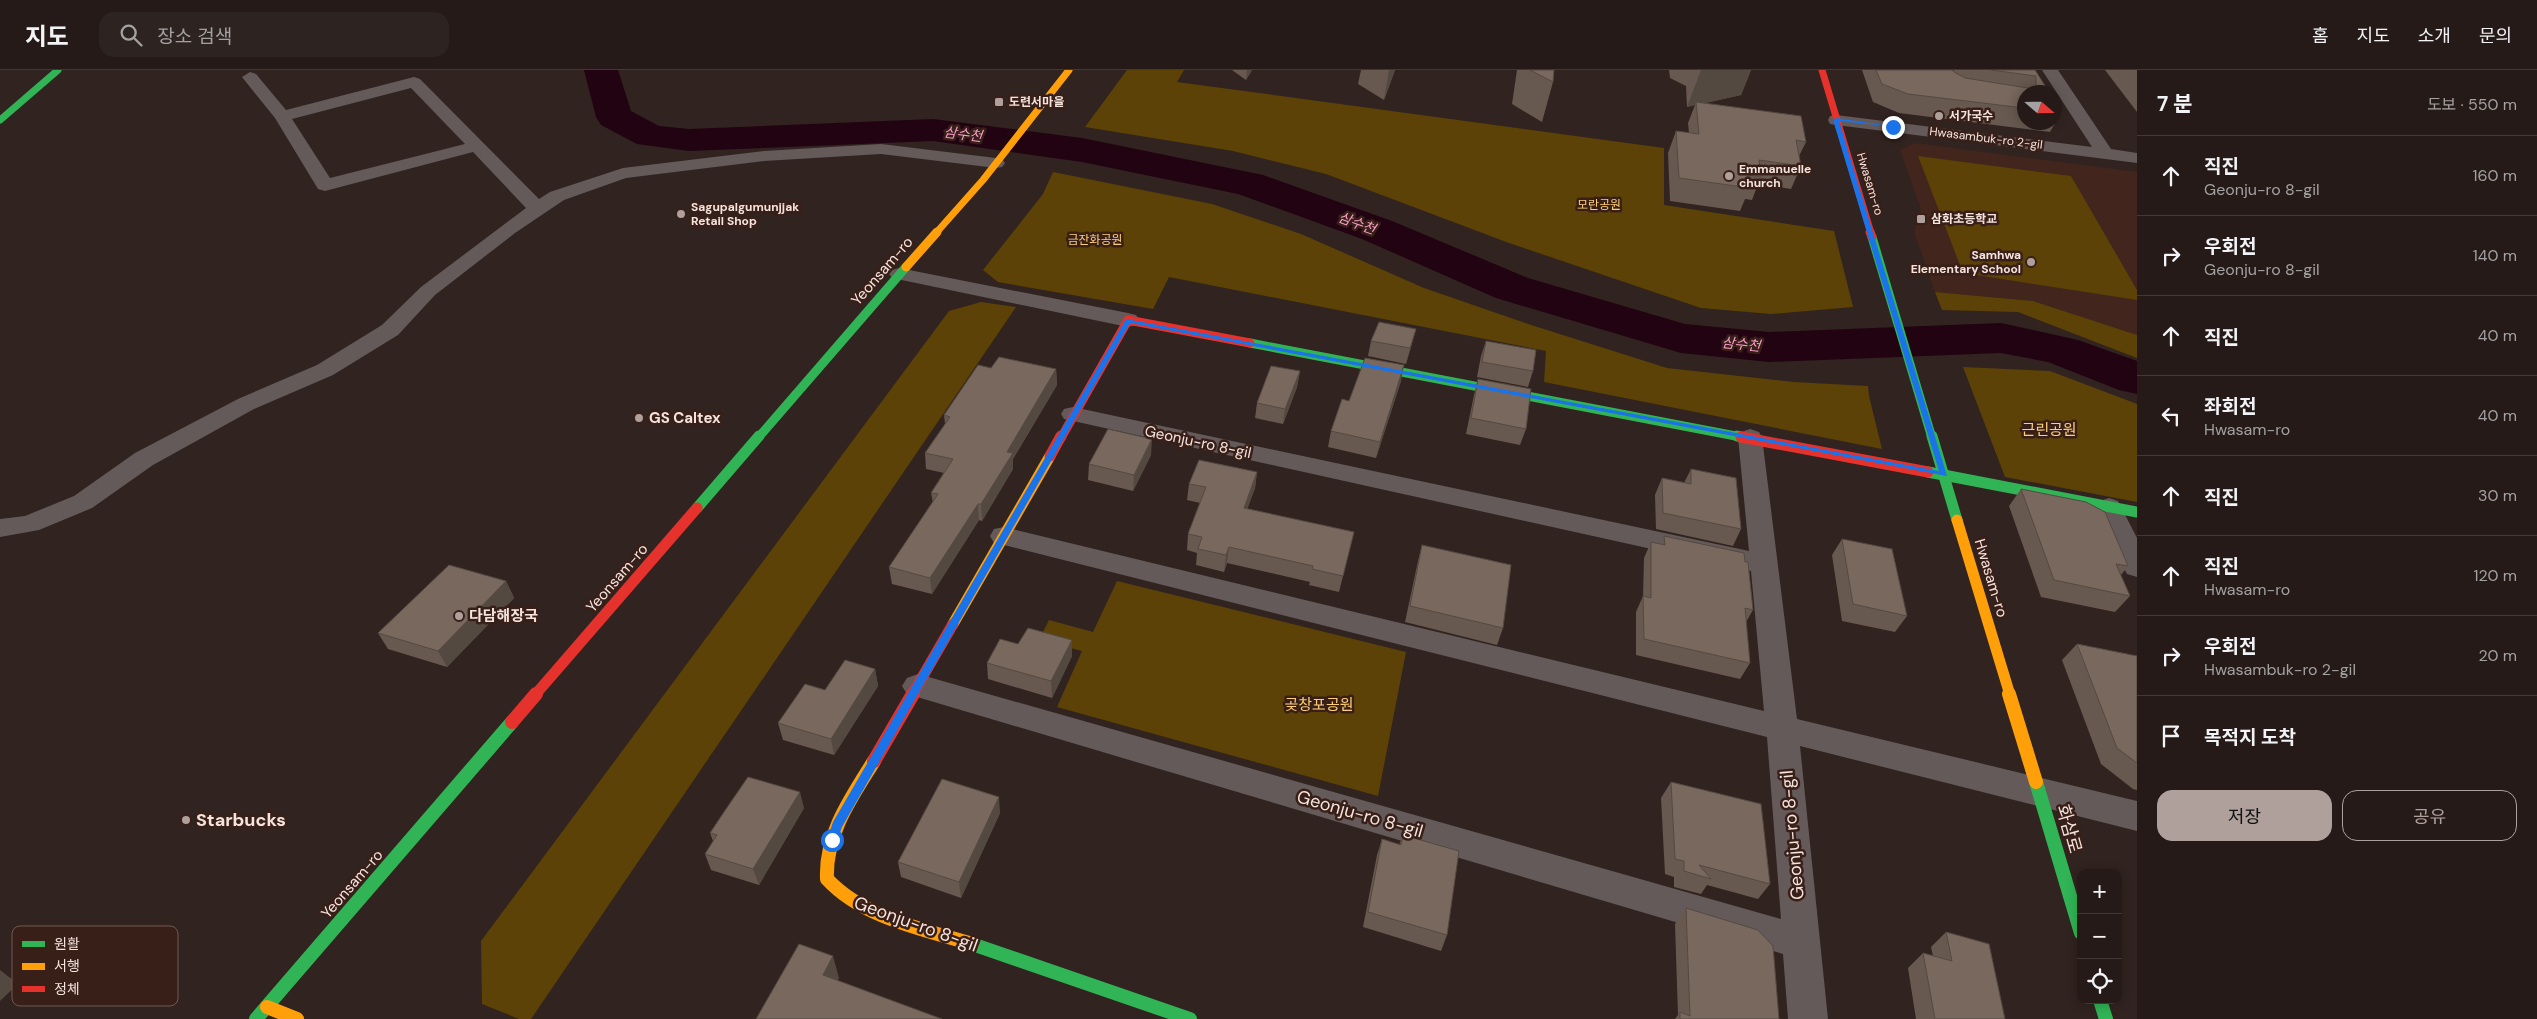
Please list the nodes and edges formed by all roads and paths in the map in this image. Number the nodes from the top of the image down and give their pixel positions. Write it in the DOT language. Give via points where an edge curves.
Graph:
graph roads {
  1 [pos="58,70"];
  2 [pos="1069,70"];
  3 [pos="1822,70"];
  4 [pos="2050,70"];
  5 [pos="250,77"];
  6 [pos="2062,106"];
  7 [pos="2075,107"];
  8 [pos="282,116"];
  9 [pos="0,120"];
  10 [pos="1836,120"];
  11 [pos="477,146"];
  12 [pos="2105,153"];
  13 [pos="2137,158"];
  14 [pos="999,160"];
  15 [pos="538,209"];
  16 [pos="899,274"];
  17 [pos="1128,320"];
  18 [pos="1073,414"];
  19 [pos="1750,437"];
  20 [pos="1944,475"];
  21 [pos="2109,507"];
  22 [pos="2137,512"];
  23 [pos="0,528"];
  24 [pos="1004,536"];
  25 [pos="1764,564"];
  26 [pos="2137,567"];
  27 [pos="918,686"];
  28 [pos="1782,728"];
  29 [pos="2040,792"];
  30 [pos="2137,816"];
  31 [pos="2077,920"];
  32 [pos="1802,942"];
  33 [pos="2101,1004"];
  34 [pos="267,1007"];
  35 [pos="256,1019"];
  36 [pos="296,1019"];
  37 [pos="1190,1019"];
  38 [pos="1808,1019"];
  39 [pos="2106,1019"];
  1 -- 9 [label="street"];
  2 -- 14 [label="street, Yeonsam-ro"];
  3 -- 10 [label="street"];
  4 -- 7 [label="street"];
  5 -- 8 [label="street"];
  6 -- 7 [label="street"];
  7 -- 12 [label="street"];
  8 -- 11 [label="street" via="414,82"];
  8 -- 11 [label="street" via="325,185"];
  10 -- 12 [label="street, Hwasambuk-ro 2-gil"];
  10 -- 20 [label="street, Hwasam-ro"];
  11 -- 15 [label="street"];
  12 -- 13 [label="street, Hwasambuk-ro 2-gil"];
  14 -- 15 [label="street" via="881,149 764,156 623,173 557,196"];
  14 -- 16 [label="street, Yeonsam-ro"];
  15 -- 23 [label="street" via="428,291 390,330 325,370 246,404 144,459 82,502 29,524"];
  16 -- 17 [label="street"];
  16 -- 34 [label="street, Yeonsam-ro"];
  17 -- 18 [label="street, Geonju-ro 8-gil"];
  17 -- 19 [label="street"];
  18 -- 24 [label="street, Geonju-ro 8-gil"];
  18 -- 25 [label="street, Geonju-ro 8-gil"];
  19 -- 20 [label="street"];
  19 -- 25 [label="street, Geonju-ro 8-gil"];
  20 -- 21 [label="street"];
  20 -- 29 [label="street, Hwasam-ro"];
  21 -- 22 [label="street"];
  21 -- 26 [label="street"];
  24 -- 27 [label="street, Geonju-ro 8-gil"];
  24 -- 28 [label="street"];
  25 -- 28 [label="street, Geonju-ro 8-gil"];
  27 -- 32 [label="street, Geonju-ro 8-gil"];
  27 -- 37 [label="street, Geonju-ro 8-gil" via="837,825 828,853 825,878 830,887 842,897 872,910"];
  28 -- 29 [label="street"];
  28 -- 32 [label="street, Geonju-ro 8-gil"];
  29 -- 30 [label="street"];
  29 -- 31 [label="street, 화삼로"];
  32 -- 38 [label="street, Geonju-ro 8-gil"];
  33 -- 39 [label="street"];
  34 -- 35 [label="street, Yeonsam-ro"];
  34 -- 36 [label="street"];
}
